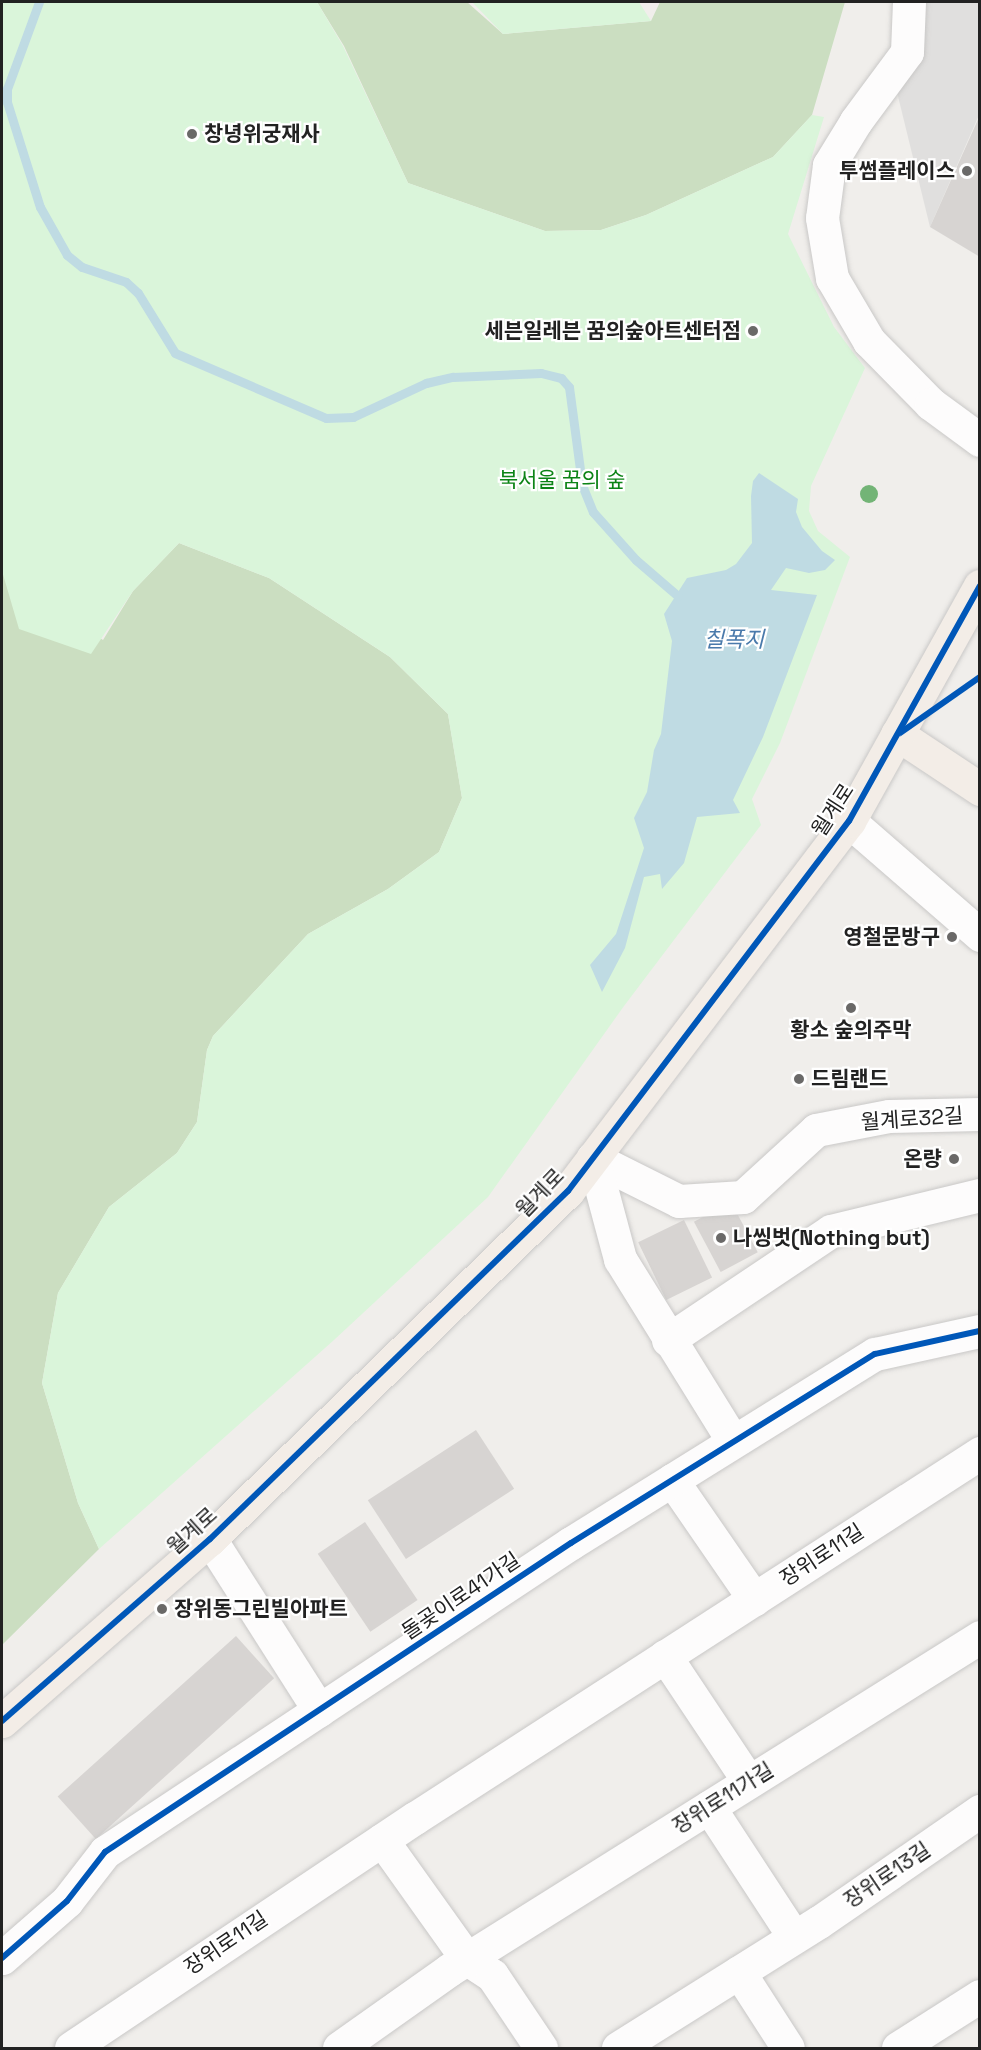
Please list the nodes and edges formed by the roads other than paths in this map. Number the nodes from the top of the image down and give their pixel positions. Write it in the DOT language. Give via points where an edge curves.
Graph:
graph roads {
  1 [pos="909,2"];
  2 [pos="980,440"];
  3 [pos="980,586"];
  4 [pos="897,735"];
  5 [pos="980,789"];
  6 [pos="849,821"];
  7 [pos="980,935"];
  8 [pos="980,1114"];
  9 [pos="592,1158"];
  10 [pos="980,1195"];
  11 [pos="980,1331"];
  12 [pos="668,1340"];
  13 [pos="733,1441"];
  14 [pos="980,1454"];
  15 [pos="672,1480"];
  16 [pos="210,1539"];
  17 [pos="754,1599"];
  18 [pos="980,1637"];
  19 [pos="665,1656"];
  20 [pos="319,1710"];
  21 [pos="2,1721"];
  22 [pos="749,1782"];
  23 [pos="709,1807"];
  24 [pos="980,1811"];
  25 [pos="382,1840"];
  26 [pos="794,1937"];
  27 [pos="2,1958"];
  28 [pos="467,1959"];
  29 [pos="739,1972"];
  30 [pos="980,1996"];
  31 [pos="898,2048"];
  32 [pos="71,2049"];
  33 [pos="339,2049"];
  34 [pos="541,2049"];
  35 [pos="618,2049"];
  36 [pos="788,2049"];
  1 -- 2 [label="street" via="907,52 829,165 822,218 830,268 868,341 931,404"];
  3 -- 4 [label="main road, 월계로"];
  4 -- 5 [label="main road"];
  4 -- 6 [label="main road, 월계로"];
  6 -- 7 [label="street, 월계로"];
  6 -- 9 [label="main road, 월계로"];
  8 -- 9 [label="street, 월계로32길" via="889,1116 816,1130 743,1197 679,1201"];
  9 -- 12 [label="street, 월계로" via="620,1259"];
  9 -- 16 [label="main road, 월계로" via="568,1191"];
  10 -- 12 [label="street" via="831,1231"];
  11 -- 13 [label="street, 돌곶이로41가길" via="875,1354"];
  12 -- 13 [label="street, 월계로"];
  13 -- 15 [label="street, 돌곶이로41가길"];
  14 -- 17 [label="street, 장위로11길"];
  15 -- 17 [label="street"];
  15 -- 20 [label="street, 돌곶이로41가길"];
  16 -- 20 [label="street, 월계로"];
  16 -- 21 [label="main road, 월계로"];
  17 -- 19 [label="street, 장위로11길"];
  18 -- 22 [label="street, 장위로11가길"];
  19 -- 22 [label="street"];
  19 -- 25 [label="street, 장위로11길"];
  20 -- 27 [label="street, 돌곶이로41가길" via="105,1852 67,1901"];
  22 -- 23 [label="street, 장위로11가길"];
  23 -- 26 [label="street"];
  23 -- 28 [label="street, 장위로11가길"];
  24 -- 26 [label="street, 장위로13길"];
  25 -- 28 [label="street"];
  25 -- 32 [label="street, 장위로11길"];
  26 -- 29 [label="street, 장위로13길"];
  28 -- 33 [label="street, 장위로11가길"];
  28 -- 34 [label="street" via="492,1975"];
  29 -- 35 [label="street, 장위로13길"];
  29 -- 36 [label="street"];
  30 -- 31 [label="street"];
}
